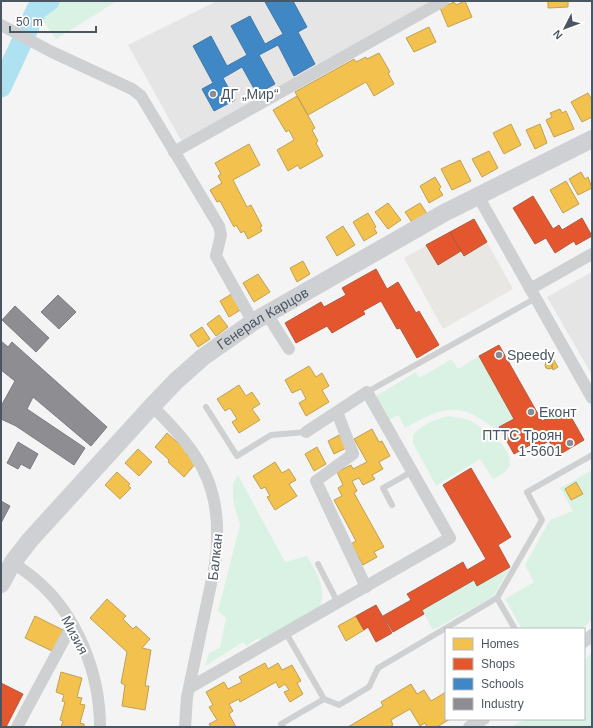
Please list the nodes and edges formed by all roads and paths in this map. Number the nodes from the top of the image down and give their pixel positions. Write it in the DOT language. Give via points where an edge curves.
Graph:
graph roads {
  1 [pos="443,1"];
  2 [pos="1,25"];
  3 [pos="592,139"];
  4 [pos="174,152"];
  5 [pos="478,196"];
  6 [pos="592,254"];
  7 [pos="533,294"];
  8 [pos="260,318"];
  9 [pos="288,349"];
  10 [pos="368,392"];
  11 [pos="592,398"];
  12 [pos="152,406"];
  13 [pos="206,407"];
  14 [pos="337,412"];
  15 [pos="306,432"];
  16 [pos="592,456"];
  17 [pos="413,471"];
  18 [pos="392,505"];
  19 [pos="13,562"];
  20 [pos="318,564"];
  21 [pos="1,584"];
  22 [pos="366,586"];
  23 [pos="497,598"];
  24 [pos="338,603"];
  25 [pos="72,625"];
  26 [pos="446,628"];
  27 [pos="514,628"];
  28 [pos="445,629"];
  29 [pos="286,633"];
  30 [pos="189,688"];
  31 [pos="324,699"];
  32 [pos="482,720"];
  33 [pos="17,727"];
  34 [pos="100,727"];
  35 [pos="185,727"];
  36 [pos="283,727"];
  37 [pos="469,727"];
  1 -- 4 [label="street"];
  2 -- 4 [label="street" via="107,79 132,88 141,96"];
  3 -- 5 [label="main road, Генерал Карцов"];
  4 -- 8 [label="street" via="219,226 221,235 216,256"];
  5 -- 7 [label="street"];
  5 -- 8 [label="main road, Генерал Карцов"];
  6 -- 7 [label="street"];
  7 -- 10 [label="lane"];
  7 -- 11 [label="street"];
  8 -- 9 [label="street"];
  8 -- 12 [label="main road, Генерал Карцов" via="203,357"];
  10 -- 14 [label="street"];
  10 -- 17 [label="street"];
  12 -- 19 [label="main road, Генерал Карцов"];
  12 -- 30 [label="street, Балкан" via="183,438 201,463 212,490 216,510 218,542 215,565"];
  13 -- 15 [label="lane" via="237,456 271,434"];
  14 -- 15 [label="street"];
  14 -- 22 [label="street" via="353,454 316,481"];
  16 -- 23 [label="lane" via="527,492 542,520"];
  17 -- 18 [label="lane" via="383,488"];
  17 -- 22 [label="street" via="450,538"];
  19 -- 21 [label="main road, Генерал Карцов"];
  19 -- 25 [label="street, Мизия" via="36,579"];
  20 -- 24 [label="lane"];
  22 -- 24 [label="street"];
  23 -- 26 [label="lane"];
  23 -- 27 [label="lane"];
  24 -- 29 [label="street"];
  25 -- 33 [label="street"];
  25 -- 34 [label="street, Мизия" via="92,670"];
  28 -- 31 [label="lane" via="378,668 369,687 339,705"];
  29 -- 30 [label="street"];
  29 -- 31 [label="lane"];
  30 -- 35 [label="street, Балкан"];
  31 -- 36 [label="lane" via="281,724"];
  32 -- 37 [label="street"];
}
